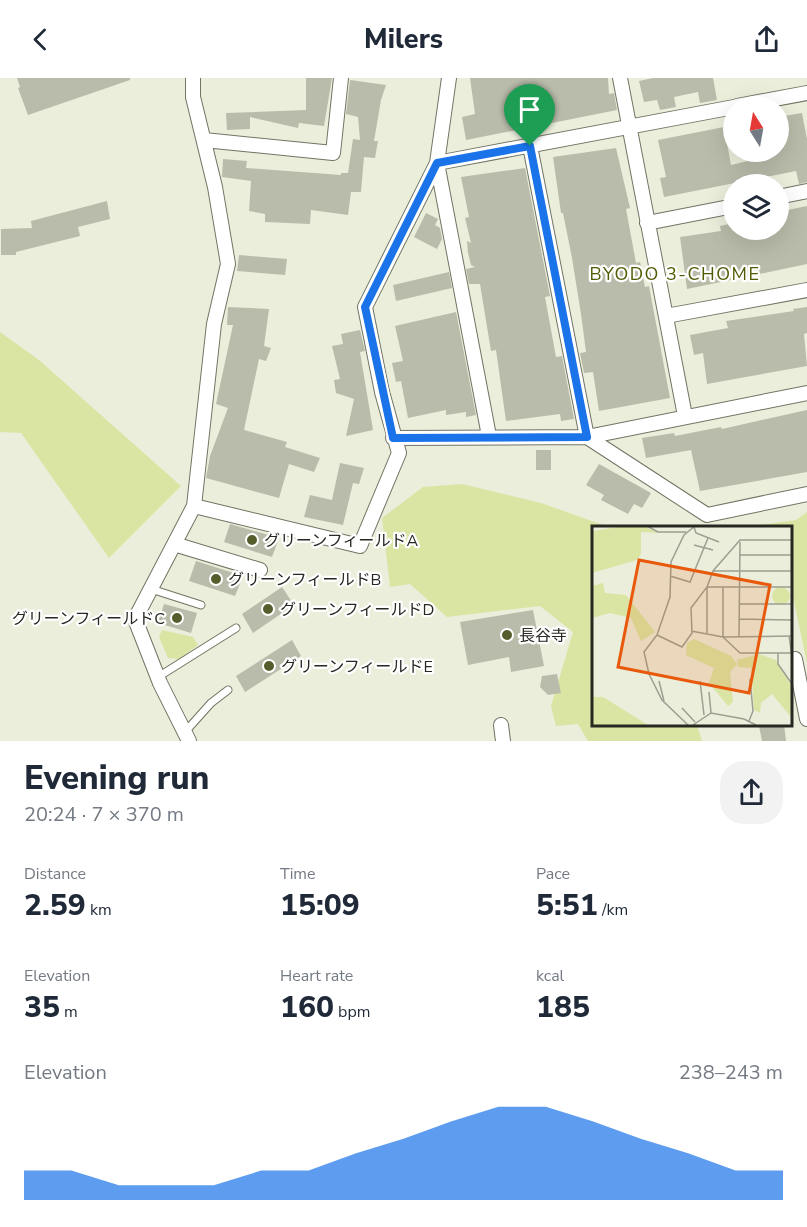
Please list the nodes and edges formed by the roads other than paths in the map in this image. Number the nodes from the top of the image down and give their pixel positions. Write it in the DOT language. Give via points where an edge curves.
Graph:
graph roads {
  1 [pos="193,78"];
  2 [pos="341,78"];
  3 [pos="449,78"];
  4 [pos="620,78"];
  5 [pos="807,93"];
  6 [pos="789,96"];
  7 [pos="723,109"];
  8 [pos="628,128"];
  9 [pos="204,140"];
  10 [pos="530,146"];
  11 [pos="437,163"];
  12 [pos="807,191"];
  13 [pos="789,195"];
  14 [pos="723,208"];
  15 [pos="647,223"];
  16 [pos="807,290"];
  17 [pos="666,316"];
  18 [pos="807,393"];
  19 [pos="685,416"];
  20 [pos="489,436"];
  21 [pos="587,437"];
  22 [pos="393,438"];
  23 [pos="807,494"];
  24 [pos="194,506"];
  25 [pos="174,544"];
  26 [pos="260,570"];
  27 [pos="151,589"];
  28 [pos="201,604"];
  29 [pos="236,628"];
  30 [pos="795,659"];
  31 [pos="158,677"];
  32 [pos="228,690"];
  33 [pos="807,718"];
  34 [pos="501,725"];
  35 [pos="187,737"];
  36 [pos="503,741"];
  1 -- 9 [label="street" via="193,97"];
  2 -- 9 [label="street" via="333,153"];
  3 -- 11 [label="street"];
  4 -- 8 [label="street"];
  5 -- 6 [label="street"];
  7 -- 8 [label="street"];
  8 -- 10 [label="street"];
  8 -- 15 [label="street"];
  9 -- 24 [label="street" via="228,264 214,324"];
  10 -- 11 [label="street"];
  10 -- 21 [label="street"];
  11 -- 20 [label="street"];
  11 -- 22 [label="street" via="365,307"];
  12 -- 13 [label="street"];
  14 -- 15 [label="street"];
  15 -- 17 [label="street"];
  16 -- 17 [label="street"];
  17 -- 19 [label="street"];
  18 -- 19 [label="street"];
  19 -- 21 [label="street"];
  20 -- 21 [label="street"];
  20 -- 22 [label="street"];
  21 -- 23 [label="street" via="707,515"];
  22 -- 24 [label="street" via="399,453 360,546"];
  24 -- 25 [label="street"];
  25 -- 26 [label="street"];
  25 -- 27 [label="street"];
  27 -- 28 [label="lane"];
  27 -- 31 [label="street" via="135,619"];
  29 -- 31 [label="lane"];
  30 -- 33 [label="street"];
  31 -- 35 [label="street"];
  32 -- 35 [label="lane" via="211,703"];
  34 -- 36 [label="street"];
}
